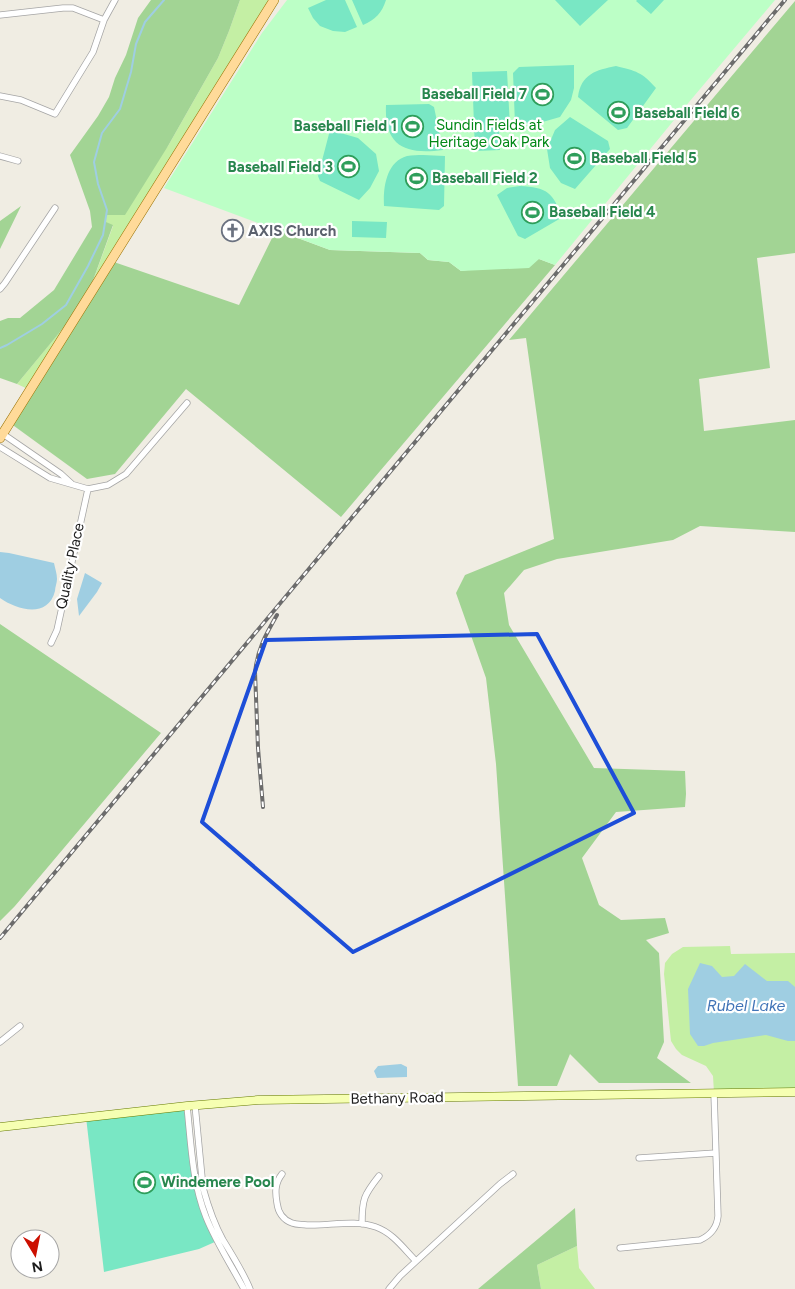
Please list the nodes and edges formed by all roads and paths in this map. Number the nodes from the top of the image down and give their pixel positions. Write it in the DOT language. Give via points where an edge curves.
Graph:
graph roads {
  1 [pos="115,0"];
  2 [pos="274,0"];
  3 [pos="0,14"];
  4 [pos="104,20"];
  5 [pos="0,96"];
  6 [pos="0,156"];
  7 [pos="18,161"];
  8 [pos="55,208"];
  9 [pos="0,288"];
  10 [pos="187,403"];
  11 [pos="1,436"];
  12 [pos="0,447"];
  13 [pos="74,485"];
  14 [pos="88,489"];
  15 [pos="51,643"];
  16 [pos="20,1026"];
  17 [pos="0,1042"];
  18 [pos="795,1092"];
  19 [pos="714,1093"];
  20 [pos="191,1106"];
  21 [pos="0,1127"];
  22 [pos="716,1153"];
  23 [pos="639,1158"];
  24 [pos="282,1174"];
  25 [pos="513,1174"];
  26 [pos="379,1176"];
  27 [pos="362,1224"];
  28 [pos="620,1248"];
  29 [pos="416,1261"];
  30 [pos="244,1289"];
  31 [pos="250,1289"];
  32 [pos="389,1289"];
  1 -- 4 [label="street"];
  2 -- 11 [label="main road"];
  3 -- 4 [label="street" via="72,8"];
  4 -- 5 [label="street" via="93,52 55,114 22,100"];
  6 -- 7 [label="street"];
  8 -- 9 [label="street"];
  10 -- 14 [label="street" via="126,474 108,485"];
  11 -- 13 [label="street"];
  12 -- 13 [label="street" via="50,478"];
  13 -- 14 [label="street"];
  14 -- 15 [label="street, Quality Place" via="57,630"];
  16 -- 17 [label="street"];
  18 -- 19 [label="main road, Bethany Road"];
  19 -- 20 [label="main road, Bethany Road" via="250,1100"];
  19 -- 22 [label="street"];
  20 -- 21 [label="main road, Bethany Road"];
  20 -- 30 [label="street" via="194,1172 201,1202 211,1230"];
  20 -- 31 [label="street" via="206,1199"];
  22 -- 23 [label="street"];
  22 -- 28 [label="street" via="718,1216 710,1234 694,1241"];
  24 -- 27 [label="street" via="277,1180 276,1198 279,1210 287,1220 297,1224"];
  25 -- 29 [label="street"];
  26 -- 27 [label="street" via="364,1196"];
  27 -- 29 [label="street" via="388,1233"];
  29 -- 32 [label="street"];
}
